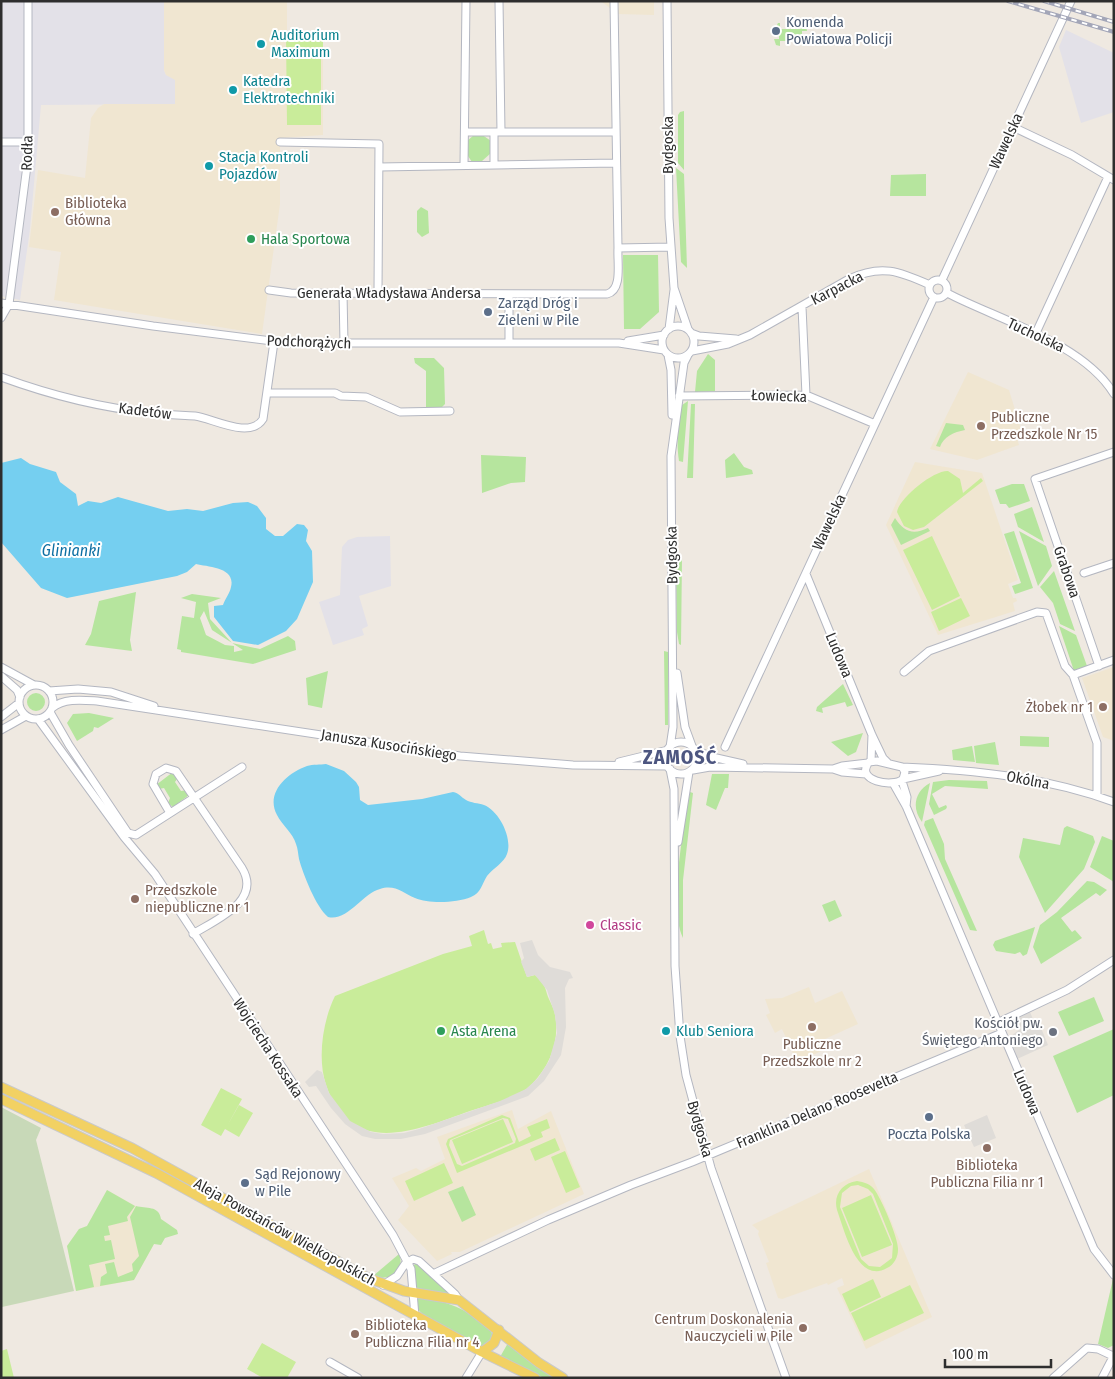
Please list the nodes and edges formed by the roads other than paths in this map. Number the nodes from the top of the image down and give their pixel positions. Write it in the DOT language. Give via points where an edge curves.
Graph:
graph roads {
  1 [pos="28,1"];
  2 [pos="466,1"];
  3 [pos="499,1"];
  4 [pos="614,1"];
  5 [pos="667,1"];
  6 [pos="1071,1"];
  7 [pos="1013,127"];
  8 [pos="465,132"];
  9 [pos="497,132"];
  10 [pos="616,132"];
  11 [pos="1,142"];
  12 [pos="28,142"];
  13 [pos="280,142"];
  14 [pos="616,163"];
  15 [pos="464,165"];
  16 [pos="494,165"];
  17 [pos="380,167"];
  18 [pos="1111,178"];
  19 [pos="671,247"];
  20 [pos="618,248"];
  21 [pos="942,280"];
  22 [pos="930,285"];
  23 [pos="674,288"];
  24 [pos="269,290"];
  25 [pos="378,292"];
  26 [pos="343,293"];
  27 [pos="947,293"];
  28 [pos="509,294"];
  29 [pos="934,297"];
  30 [pos="5,303"];
  31 [pos="802,307"];
  32 [pos="1,318"];
  33 [pos="689,331"];
  34 [pos="666,332"];
  35 [pos="1036,335"];
  36 [pos="739,339"];
  37 [pos="274,342"];
  38 [pos="344,343"];
  39 [pos="509,343"];
  40 [pos="619,343"];
  41 [pos="666,352"];
  42 [pos="690,353"];
  43 [pos="1,377"];
  44 [pos="267,393"];
  45 [pos="1114,394"];
  46 [pos="806,395"];
  47 [pos="679,396"];
  48 [pos="450,411"];
  49 [pos="875,424"];
  50 [pos="673,432"];
  51 [pos="1114,452"];
  52 [pos="1114,563"];
  53 [pos="1084,573"];
  54 [pos="806,574"];
  55 [pos="673,648"];
  56 [pos="1114,660"];
  57 [pos="1099,666"];
  58 [pos="1,667"];
  59 [pos="904,672"];
  60 [pos="1073,675"];
  61 [pos="1,676"];
  62 [pos="35,685"];
  63 [pos="49,691"];
  64 [pos="19,700"];
  65 [pos="51,710"];
  66 [pos="171,712"];
  67 [pos="26,716"];
  68 [pos="1,717"];
  69 [pos="38,719"];
  70 [pos="1,730"];
  71 [pos="872,735"];
  72 [pos="725,747"];
  73 [pos="694,748"];
  74 [pos="669,749"];
  75 [pos="872,752"];
  76 [pos="869,762"];
  77 [pos="888,762"];
  78 [pos="609,764"];
  79 [pos="859,764"];
  80 [pos="242,767"];
  81 [pos="758,767"];
  82 [pos="902,767"];
  83 [pos="669,768"];
  84 [pos="833,769"];
  85 [pos="691,771"];
  86 [pos="939,771"];
  87 [pos="866,774"];
  88 [pos="916,777"];
  89 [pos="903,780"];
  90 [pos="893,783"];
  91 [pos="905,791"];
  92 [pos="1097,796"];
  93 [pos="195,797"];
  94 [pos="1114,802"];
  95 [pos="906,806"];
  96 [pos="170,813"];
  97 [pos="126,835"];
  98 [pos="675,868"];
  99 [pos="193,934"];
  100 [pos="1114,960"];
  101 [pos="997,1022"];
  102 [pos="1002,1033"];
  103 [pos="1,1087"];
  104 [pos="1,1098"];
  105 [pos="707,1155"];
  106 [pos="408,1262"];
  107 [pos="1105,1264"];
  108 [pos="1114,1266"];
  109 [pos="433,1274"];
  110 [pos="1114,1275"];
  111 [pos="383,1284"];
  112 [pos="413,1292"];
  113 [pos="459,1300"];
  114 [pos="415,1316"];
  115 [pos="498,1330"];
  116 [pos="482,1352"];
  117 [pos="1113,1356"];
  118 [pos="330,1362"];
  119 [pos="358,1378"];
  120 [pos="466,1378"];
  121 [pos="535,1378"];
  122 [pos="563,1378"];
  123 [pos="786,1378"];
  124 [pos="1054,1378"];
  125 [pos="1102,1378"];
  1 -- 12 [label="street, Rodła"];
  2 -- 8 [label="street"];
  3 -- 9 [label="street"];
  4 -- 10 [label="street, Generała Władysława Andersa"];
  5 -- 19 [label="street, Bydgoska"];
  6 -- 7 [label="street, Wawelska"];
  7 -- 18 [label="street"];
  7 -- 21 [label="street, Wawelska"];
  8 -- 9 [label="street"];
  8 -- 15 [label="street"];
  9 -- 10 [label="street"];
  9 -- 16 [label="street"];
  10 -- 14 [label="street, Generała Władysława Andersa"];
  11 -- 12 [label="street"];
  12 -- 30 [label="street, Rodła"];
  13 -- 17 [label="street" via="379,144"];
  14 -- 16 [label="street"];
  14 -- 20 [label="street, Generała Władysława Andersa"];
  15 -- 16 [label="street"];
  15 -- 17 [label="street"];
  17 -- 25 [label="street"];
  18 -- 35 [label="street"];
  19 -- 20 [label="street"];
  19 -- 23 [label="street, Bydgoska"];
  20 -- 28 [label="street, Generała Władysława Andersa" via="617,286 612,292"];
  21 -- 22 [label="street" via="936,279"];
  21 -- 27 [label="street" via="947,284"];
  22 -- 29 [label="street" via="930,293"];
  22 -- 31 [label="street, Karpacka" via="898,272 874,271 849,279"];
  23 -- 33 [label="street, Bydgoska"];
  23 -- 34 [label="street, Bydgoska"];
  24 -- 26 [label="street, Generała Władysława Andersa"];
  25 -- 26 [label="street, Generała Władysława Andersa"];
  25 -- 28 [label="street, Generała Władysława Andersa"];
  26 -- 38 [label="street"];
  27 -- 29 [label="street" via="940,298"];
  27 -- 35 [label="street, Tucholska"];
  28 -- 39 [label="street"];
  29 -- 49 [label="street, Wawelska"];
  30 -- 32 [label="street"];
  30 -- 37 [label="street, Podchorążych"];
  31 -- 36 [label="street, Karpacka"];
  31 -- 46 [label="street, Karpacka"];
  33 -- 34 [label="street" via="678,326"];
  33 -- 36 [label="street, Karpacka" via="699,336"];
  33 -- 42 [label="street" via="694,342"];
  34 -- 40 [label="street, Podchorążych"];
  34 -- 41 [label="street" via="662,343"];
  35 -- 45 [label="street, Tucholska" via="1084,360"];
  36 -- 42 [label="street, Karpacka"];
  37 -- 38 [label="street, Podchorążych"];
  37 -- 44 [label="street, Kadetów"];
  38 -- 39 [label="street, Podchorążych"];
  39 -- 40 [label="street, Podchorążych"];
  40 -- 41 [label="street, Podchorążych"];
  41 -- 42 [label="street" via="680,358"];
  41 -- 50 [label="street, Bydgoska" via="672,373"];
  42 -- 47 [label="street, Bydgoska" via="684,363"];
  43 -- 44 [label="street, Kadetów" via="60,397 152,413 197,416 238,428 262,422"];
  44 -- 48 [label="street" via="335,393 366,397 400,412"];
  46 -- 47 [label="street, Łowiecka"];
  46 -- 49 [label="street, Łowiecka"];
  47 -- 50 [label="street, Bydgoska"];
  49 -- 54 [label="street, Wawelska"];
  50 -- 55 [label="street, Bydgoska"];
  51 -- 57 [label="street, Grabowa" via="1035,479"];
  52 -- 53 [label="street"];
  54 -- 71 [label="street, Ludowa"];
  54 -- 72 [label="street, Wawelska"];
  55 -- 73 [label="street, Bydgoska" via="684,727"];
  55 -- 74 [label="street, Bydgoska" via="673,738"];
  56 -- 57 [label="street"];
  57 -- 60 [label="street"];
  58 -- 62 [label="street"];
  59 -- 60 [label="street" via="929,651 1044,612 1065,666"];
  60 -- 92 [label="street" via="1097,744"];
  61 -- 64 [label="street" via="17,690"];
  62 -- 63 [label="street"];
  62 -- 64 [label="street" via="24,690"];
  63 -- 65 [label="street" via="53,699"];
  63 -- 66 [label="street, Janusza Kusocińskiego" via="111,692"];
  64 -- 67 [label="street"];
  64 -- 68 [label="street"];
  65 -- 66 [label="street, Janusza Kusocińskiego" via="58,703 84,700"];
  65 -- 69 [label="street"];
  65 -- 97 [label="street, Wojciecha Kossaka" via="69,746"];
  66 -- 78 [label="street, Janusza Kusocińskiego" via="468,757 573,766"];
  67 -- 69 [label="street"];
  67 -- 70 [label="street"];
  69 -- 97 [label="street, Wojciecha Kossaka"];
  71 -- 75 [label="street, Ludowa"];
  71 -- 77 [label="street, Ludowa"];
  73 -- 74 [label="street" via="680,742"];
  73 -- 81 [label="street" via="712,757"];
  73 -- 85 [label="street" via="697,758"];
  74 -- 78 [label="street, Janusza Kusocińskiego"];
  74 -- 83 [label="street" via="666,758"];
  75 -- 76 [label="street, Ludowa"];
  75 -- 79 [label="street"];
  76 -- 77 [label="street, Okólna"];
  76 -- 79 [label="street"];
  76 -- 87 [label="street, Ludowa"];
  77 -- 82 [label="street, Okólna"];
  78 -- 83 [label="street, Janusza Kusocińskiego"];
  79 -- 84 [label="street"];
  80 -- 93 [label="street"];
  81 -- 84 [label="street"];
  81 -- 85 [label="street" via="710,767"];
  82 -- 86 [label="street, Okólna"];
  82 -- 89 [label="street, Ludowa" via="905,772"];
  83 -- 85 [label="street" via="678,774"];
  83 -- 98 [label="street, Bydgoska" via="674,789"];
  84 -- 87 [label="street"];
  85 -- 98 [label="street, Bydgoska"];
  86 -- 88 [label="street, Okólna"];
  86 -- 92 [label="street, Okólna" via="992,773"];
  87 -- 90 [label="street" via="873,780"];
  88 -- 89 [label="street, Okólna"];
  88 -- 91 [label="street"];
  89 -- 90 [label="street, Okólna"];
  89 -- 91 [label="street, Ludowa"];
  90 -- 95 [label="street, Ludowa"];
  91 -- 95 [label="street, Ludowa"];
  92 -- 94 [label="street, Okólna"];
  93 -- 96 [label="street"];
  93 -- 96 [label="street" via="176,771 168,768 159,770 153,786"];
  93 -- 99 [label="street" via="242,868 248,885 241,902"];
  95 -- 101 [label="street, Ludowa"];
  96 -- 97 [label="street" via="136,835"];
  97 -- 99 [label="street, Wojciecha Kossaka"];
  98 -- 105 [label="street, Bydgoska" via="674,930 680,1036 689,1090"];
  99 -- 106 [label="street, Wojciecha Kossaka"];
  100 -- 101 [label="street" via="1067,990"];
  101 -- 102 [label="street, Ludowa"];
  102 -- 105 [label="street, Franklina Delano Roosevelta"];
  102 -- 107 [label="street, Ludowa" via="1094,1248"];
  103 -- 111 [label="main road, Aleja Powstańców Wielkopolskich" via="132,1148"];
  104 -- 114 [label="main road, Aleja Powstańców Wielkopolskich" via="156,1173"];
  105 -- 109 [label="street, Franklina Delano Roosevelta" via="548,1220"];
  105 -- 123 [label="street, Bydgoska"];
  106 -- 109 [label="street" via="413,1259 419,1261"];
  106 -- 111 [label="street" via="399,1274"];
  106 -- 112 [label="street, Wojciecha Kossaka"];
  107 -- 108 [label="street"];
  107 -- 110 [label="street, Ludowa"];
  109 -- 113 [label="street"];
  111 -- 112 [label="main road, Aleja Powstańców Wielkopolskich"];
  112 -- 113 [label="main road, Aleja Powstańców Wielkopolskich"];
  112 -- 114 [label="street, Wojciecha Kossaka"];
  113 -- 115 [label="main road, Aleja Powstańców Wielkopolskich"];
  114 -- 116 [label="main road, Aleja Powstańców Wielkopolskich"];
  115 -- 116 [label="main road" via="494,1343"];
  115 -- 122 [label="main road, Aleja Powstańców Wielkopolskich"];
  116 -- 120 [label="street"];
  116 -- 121 [label="main road, Aleja Powstańców Wielkopolskich"];
  117 -- 124 [label="street" via="1086,1348"];
  117 -- 125 [label="street"];
  118 -- 119 [label="street"];
}
